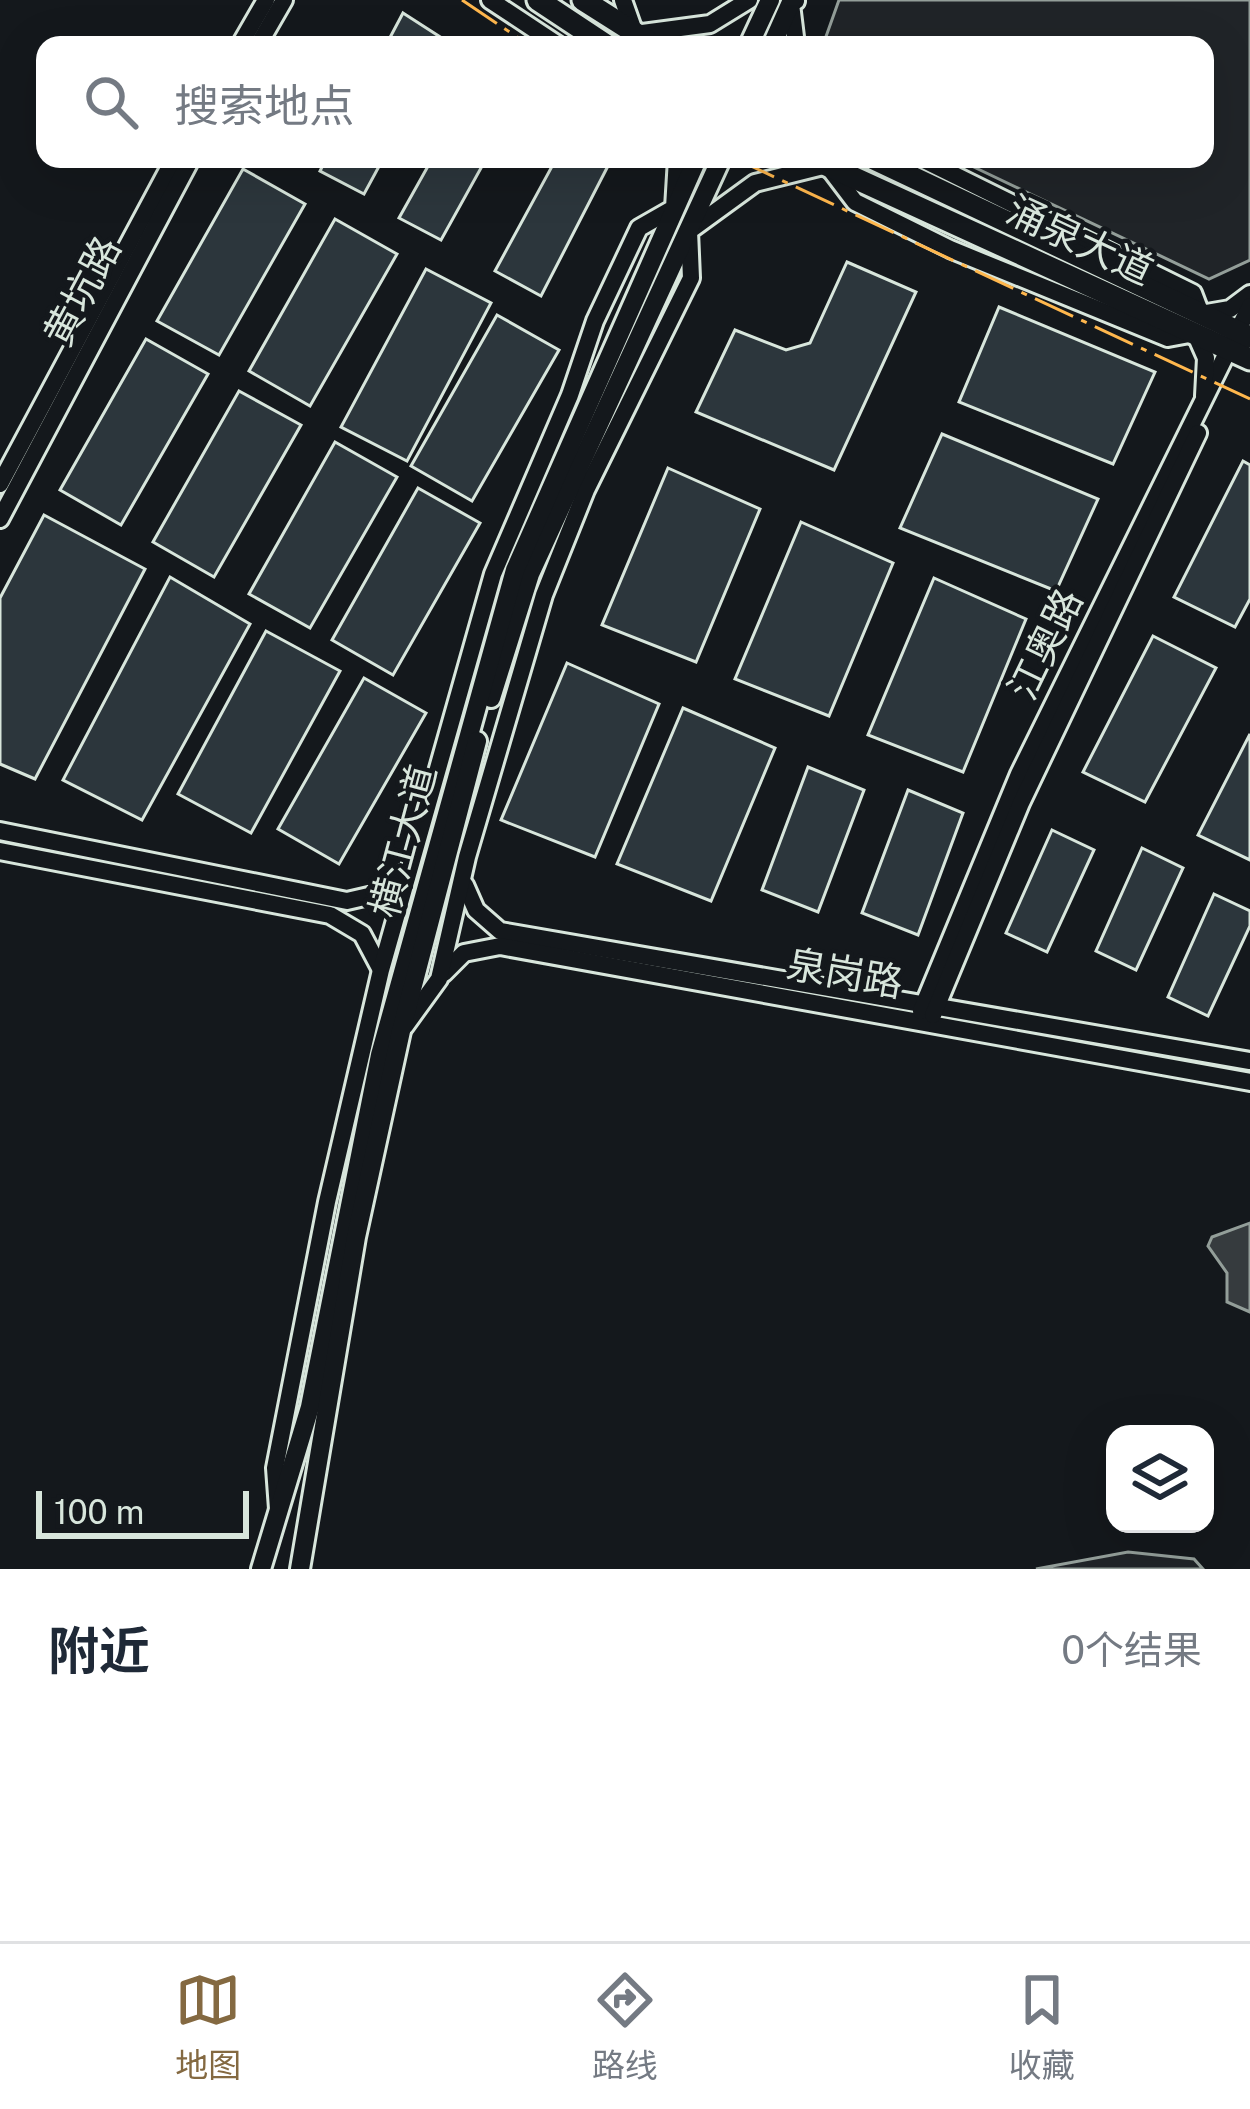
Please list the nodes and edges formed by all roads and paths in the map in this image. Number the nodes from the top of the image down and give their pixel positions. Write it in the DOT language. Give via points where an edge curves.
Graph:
graph roads {
  1 [pos="266,0"];
  2 [pos="284,0"];
  3 [pos="490,0"];
  4 [pos="538,0"];
  5 [pos="583,0"];
  6 [pos="623,0"];
  7 [pos="749,0"];
  8 [pos="770,0"];
  9 [pos="794,1"];
  10 [pos="245,36"];
  11 [pos="263,36"];
  12 [pos="545,36"];
  13 [pos="592,36"];
  14 [pos="639,36"];
  15 [pos="642,36"];
  16 [pos="657,36"];
  17 [pos="753,36"];
  18 [pos="776,36"];
  19 [pos="796,36"];
  20 [pos="169,168"];
  21 [pos="186,168"];
  22 [pos="676,168"];
  23 [pos="693,168"];
  24 [pos="717,168"];
  25 [pos="801,168"];
  26 [pos="834,168"];
  27 [pos="892,168"];
  28 [pos="940,168"];
  29 [pos="674,208"];
  30 [pos="689,231"];
  31 [pos="1250,294"];
  32 [pos="1250,306"];
  33 [pos="1198,324"];
  34 [pos="1243,343"];
  35 [pos="1204,396"];
  36 [pos="0,484"];
  37 [pos="0,519"];
  38 [pos="0,831"];
  39 [pos="445,837"];
  40 [pos="0,851"];
  41 [pos="409,867"];
  42 [pos="464,885"];
  43 [pos="332,908"];
  44 [pos="502,939"];
  45 [pos="381,970"];
  46 [pos="439,979"];
  47 [pos="382,1010"];
  48 [pos="927,1012"];
  49 [pos="401,1031"];
  50 [pos="1250,1061"];
  51 [pos="1250,1082"];
  52 [pos="261,1569"];
  53 [pos="300,1569"];
  1 -- 10 [label="street"];
  2 -- 11 [label="street"];
  3 -- 12 [label="street"];
  4 -- 13 [label="main road"];
  5 -- 14 [label="main road"];
  6 -- 15 [label="street"];
  7 -- 16 [label="street" via="710,24"];
  8 -- 17 [label="main road"];
  9 -- 18 [label="main road"];
  9 -- 19 [label="street"];
  20 -- 36 [label="street, 黄坑路"];
  21 -- 37 [label="street, 黄坑路"];
  22 -- 29 [label="street"];
  23 -- 29 [label="main road, 横江大道"];
  24 -- 30 [label="main road, 横江大道"];
  25 -- 30 [label="street" via="755,183"];
  26 -- 33 [label="main road, 涌泉大道"];
  27 -- 33 [label="main road, 涌泉大道"];
  28 -- 33 [label="street" via="1193,293"];
  29 -- 39 [label="main road, 横江大道" via="515,570"];
  30 -- 39 [label="main road, 横江大道" via="530,574"];
  31 -- 33 [label="street"];
  32 -- 34 [label="street, 江奥路"];
  33 -- 34 [label="main road, 涌泉大道"];
  33 -- 35 [label="street"];
  34 -- 35 [label="street, 江奥路"];
  34 -- 48 [label="street, 江奥路"];
  35 -- 48 [label="street, 江奥路" via="1019,774"];
  38 -- 43 [label="street"];
  39 -- 41 [label="street"];
  39 -- 42 [label="street"];
  39 -- 47 [label="main road, 横江大道"];
  39 -- 49 [label="main road, 横江大道"];
  40 -- 43 [label="street"];
  41 -- 43 [label="street" via="372,898"];
  41 -- 45 [label="street"];
  42 -- 44 [label="street"];
  42 -- 46 [label="street"];
  43 -- 45 [label="street" via="362,934"];
  44 -- 46 [label="street" via="464,953"];
  44 -- 48 [label="street, 泉岗路"];
  45 -- 47 [label="street"];
  46 -- 49 [label="street"];
  47 -- 52 [label="main road, 横江大道" via="310,1407"];
  48 -- 50 [label="street, 泉岗路"];
  48 -- 51 [label="street, 泉岗路"];
  49 -- 53 [label="main road, 横江大道" via="356,1238"];
}
